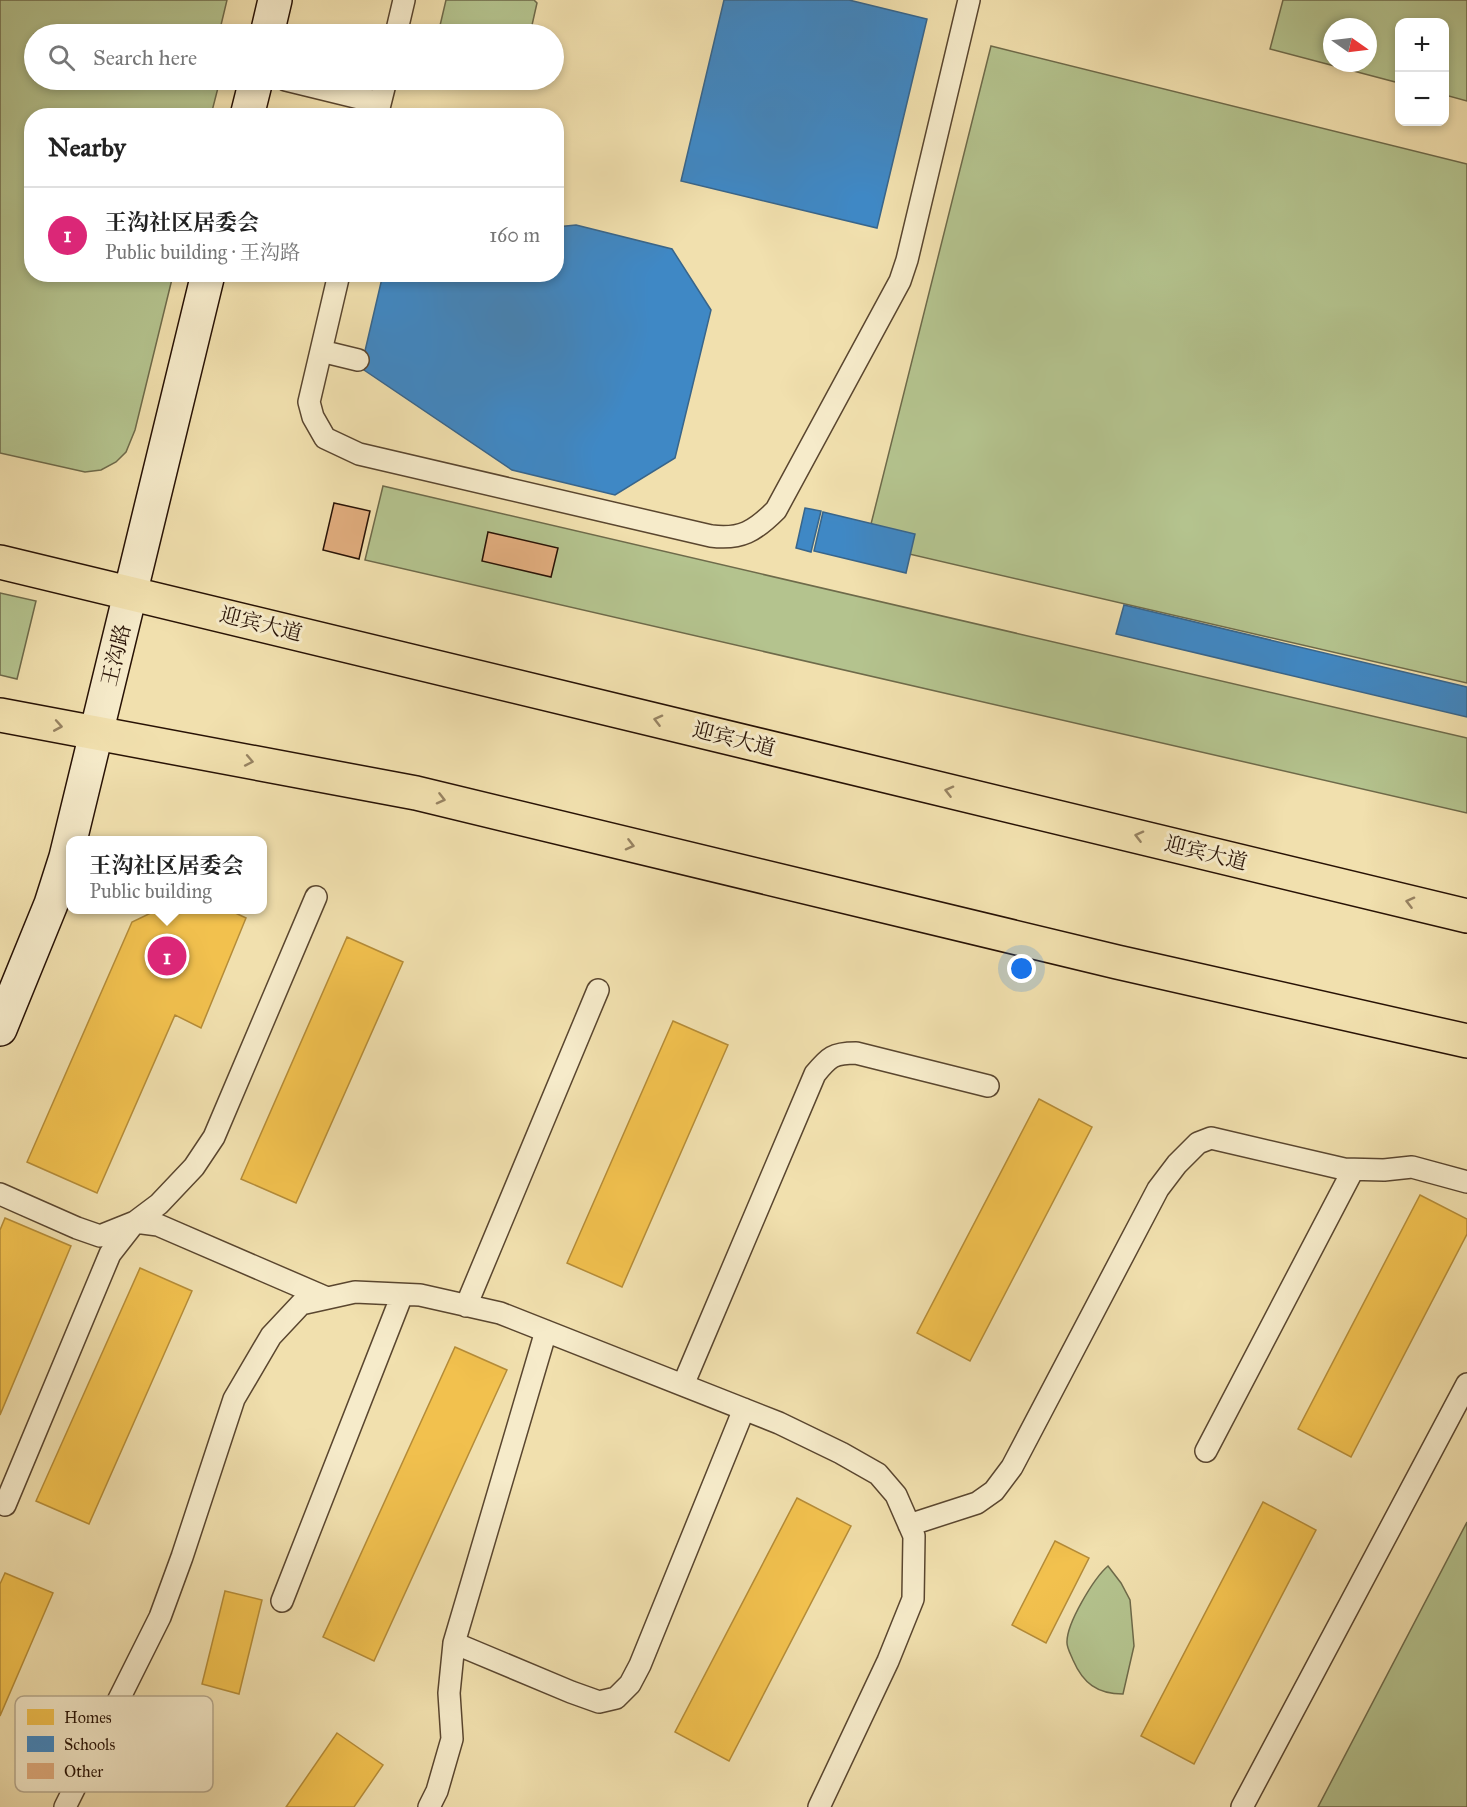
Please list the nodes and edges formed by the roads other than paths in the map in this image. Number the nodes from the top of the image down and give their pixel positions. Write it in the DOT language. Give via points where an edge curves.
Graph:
graph roads {
  1 [pos="275,0"];
  2 [pos="404,0"];
  3 [pos="969,0"];
  4 [pos="269,24"];
  5 [pos="398,24"];
  6 [pos="254,90"];
  7 [pos="318,90"];
  8 [pos="383,90"];
  9 [pos="249,108"];
  10 [pos="375,108"];
  11 [pos="378,108"];
  12 [pos="206,282"];
  13 [pos="337,282"];
  14 [pos="321,351"];
  15 [pos="358,360"];
  16 [pos="0,562"];
  17 [pos="131,593"];
  18 [pos="0,715"];
  19 [pos="97,732"];
  20 [pos="71,836"];
  21 [pos="66,854"];
  22 [pos="316,897"];
  23 [pos="1467,916"];
  24 [pos="598,990"];
  25 [pos="0,1029"];
  26 [pos="1467,1041"];
  27 [pos="988,1086"];
  28 [pos="1353,1170"];
  29 [pos="1467,1182"];
  30 [pos="0,1194"];
  31 [pos="135,1222"];
  32 [pos="402,1295"];
  33 [pos="327,1298"];
  34 [pos="466,1306"];
  35 [pos="546,1331"];
  36 [pos="1467,1384"];
  37 [pos="683,1385"];
  38 [pos="744,1409"];
  39 [pos="1206,1451"];
  40 [pos="5,1504"];
  41 [pos="909,1525"];
  42 [pos="282,1601"];
  43 [pos="453,1643"];
  44 [pos="120,1696"];
  45 [pos="72,1792"];
  46 [pos="65,1807"];
  47 [pos="429,1807"];
  48 [pos="819,1807"];
  49 [pos="1242,1807"];
  1 -- 4 [label="street"];
  2 -- 5 [label="lane"];
  3 -- 14 [label="lane" via="900,281 776,510 759,527 725,538 711,536 359,454 325,438 313,417 309,402"];
  6 -- 9 [label="street"];
  7 -- 10 [label="lane"];
  8 -- 11 [label="lane"];
  12 -- 17 [label="street, 王沟路"];
  13 -- 14 [label="lane"];
  14 -- 15 [label="lane"];
  16 -- 17 [label="highway, 迎宾大道"];
  17 -- 19 [label="street, 王沟路"];
  23 -- 17 [label="highway, 迎宾大道, one-way"];
  18 -- 19 [label="highway, one-way"];
  19 -- 20 [label="street, 王沟路"];
  19 -- 26 [label="highway, one-way" via="416,793 1117,962"];
  21 -- 25 [label="street, 王沟路" via="51,904"];
  22 -- 31 [label="lane" via="214,1137 195,1167"];
  24 -- 34 [label="lane"];
  27 -- 37 [label="lane" via="856,1053 839,1053 825,1061 815,1074"];
  28 -- 29 [label="lane" via="1412,1167"];
  28 -- 39 [label="lane"];
  28 -- 41 [label="lane" via="1211,1138 1198,1143 1158,1189 1012,1467 994,1491 977,1503"];
  30 -- 31 [label="lane" via="100,1236"];
  31 -- 33 [label="lane" via="158,1225"];
  31 -- 40 [label="lane" via="110,1254"];
  32 -- 33 [label="lane" via="355,1292"];
  32 -- 34 [label="lane" via="420,1295"];
  32 -- 42 [label="lane"];
  33 -- 44 [label="lane" via="301,1304 271,1336 234,1399 160,1617"];
  34 -- 35 [label="lane" via="500,1313"];
  35 -- 37 [label="lane"];
  35 -- 43 [label="lane"];
  36 -- 49 [label="lane"];
  37 -- 38 [label="lane"];
  38 -- 41 [label="lane" via="878,1474 896,1495"];
  38 -- 43 [label="lane" via="640,1665 630,1684 616,1698 599,1702"];
  41 -- 48 [label="lane" via="914,1536 913,1599"];
  43 -- 47 [label="lane" via="452,1739"];
  45 -- 46 [label="lane"];
}
